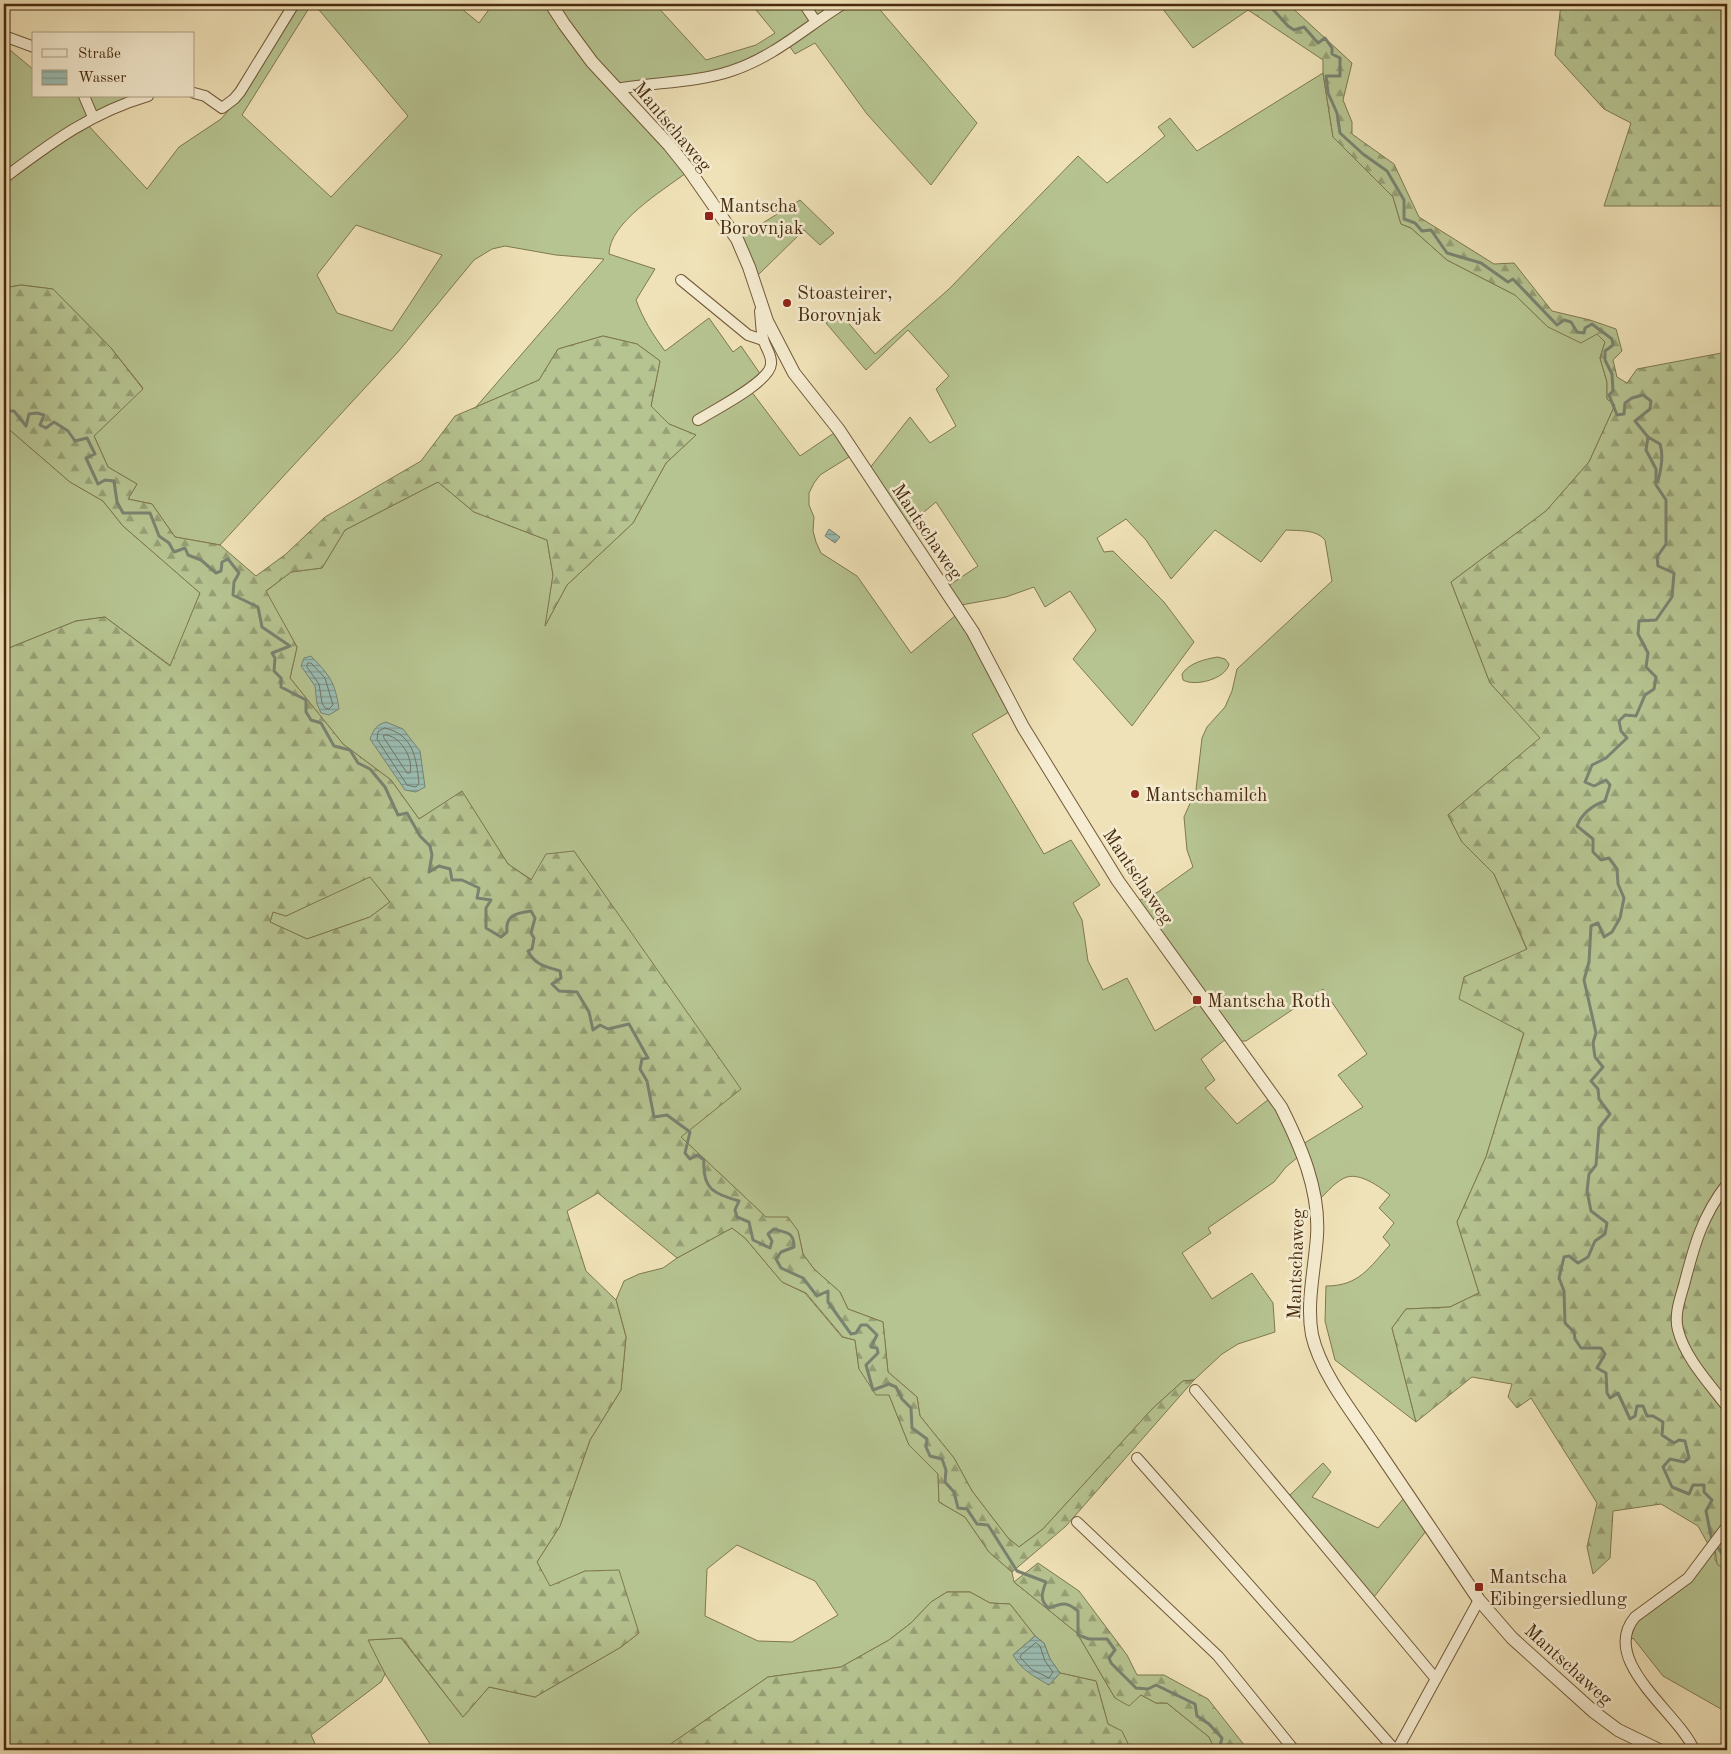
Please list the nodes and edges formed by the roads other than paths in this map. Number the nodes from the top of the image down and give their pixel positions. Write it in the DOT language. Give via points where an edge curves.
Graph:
graph roads {
  1 [pos="294,4"];
  2 [pos="551,4"];
  3 [pos="804,4"];
  4 [pos="843,4"];
  5 [pos="816,22"];
  6 [pos="4,36"];
  7 [pos="32,46"];
  8 [pos="617,89"];
  9 [pos="195,92"];
  10 [pos="85,98"];
  11 [pos="143,98"];
  12 [pos="93,117"];
  13 [pos="4,178"];
  14 [pos="681,280"];
  15 [pos="758,294"];
  16 [pos="763,340"];
  17 [pos="771,356"];
  18 [pos="794,373"];
  19 [pos="698,420"];
  20 [pos="1727,1184"];
  21 [pos="1195,1390"];
  22 [pos="1727,1407"];
  23 [pos="1137,1458"];
  24 [pos="1077,1522"];
  25 [pos="1727,1526"];
  26 [pos="1479,1600"];
  27 [pos="1436,1679"];
  28 [pos="1294,1750"];
  29 [pos="1396,1750"];
  30 [pos="1660,1750"];
  31 [pos="1694,1750"];
  1 -- 9 [label="street" via="234,100 222,108"];
  2 -- 8 [label="street, Mantschaweg" via="576,41"];
  3 -- 5 [label="street"];
  4 -- 5 [label="street"];
  5 -- 8 [label="street" via="779,48 733,70"];
  6 -- 7 [label="street"];
  8 -- 15 [label="street, Mantschaweg" via="669,145 717,209 741,246"];
  10 -- 12 [label="street"];
  11 -- 12 [label="street"];
  12 -- 13 [label="street"];
  14 -- 16 [label="street" via="748,335"];
  15 -- 16 [label="street"];
  15 -- 18 [label="street, Mantschaweg" via="767,321"];
  16 -- 17 [label="street"];
  17 -- 18 [label="street"];
  17 -- 19 [label="street" via="771,367 764,379"];
  18 -- 26 [label="street, Mantschaweg" via="839,430 973,632 1023,727 1118,881 1281,1107 1303,1155 1315,1200 1317,1235 1311,1316 1317,1351 1350,1408"];
  20 -- 22 [label="street" via="1707,1214 1695,1243 1678,1305 1677,1322 1690,1356"];
  21 -- 27 [label="street"];
  23 -- 29 [label="street"];
  24 -- 28 [label="street" via="1218,1656"];
  25 -- 31 [label="street" via="1683,1584 1635,1617 1626,1638 1629,1658 1642,1681 1688,1737"];
  26 -- 27 [label="street"];
  26 -- 30 [label="street, Mantschaweg" via="1512,1638 1594,1712 1618,1730"];
  27 -- 29 [label="street"];
}
